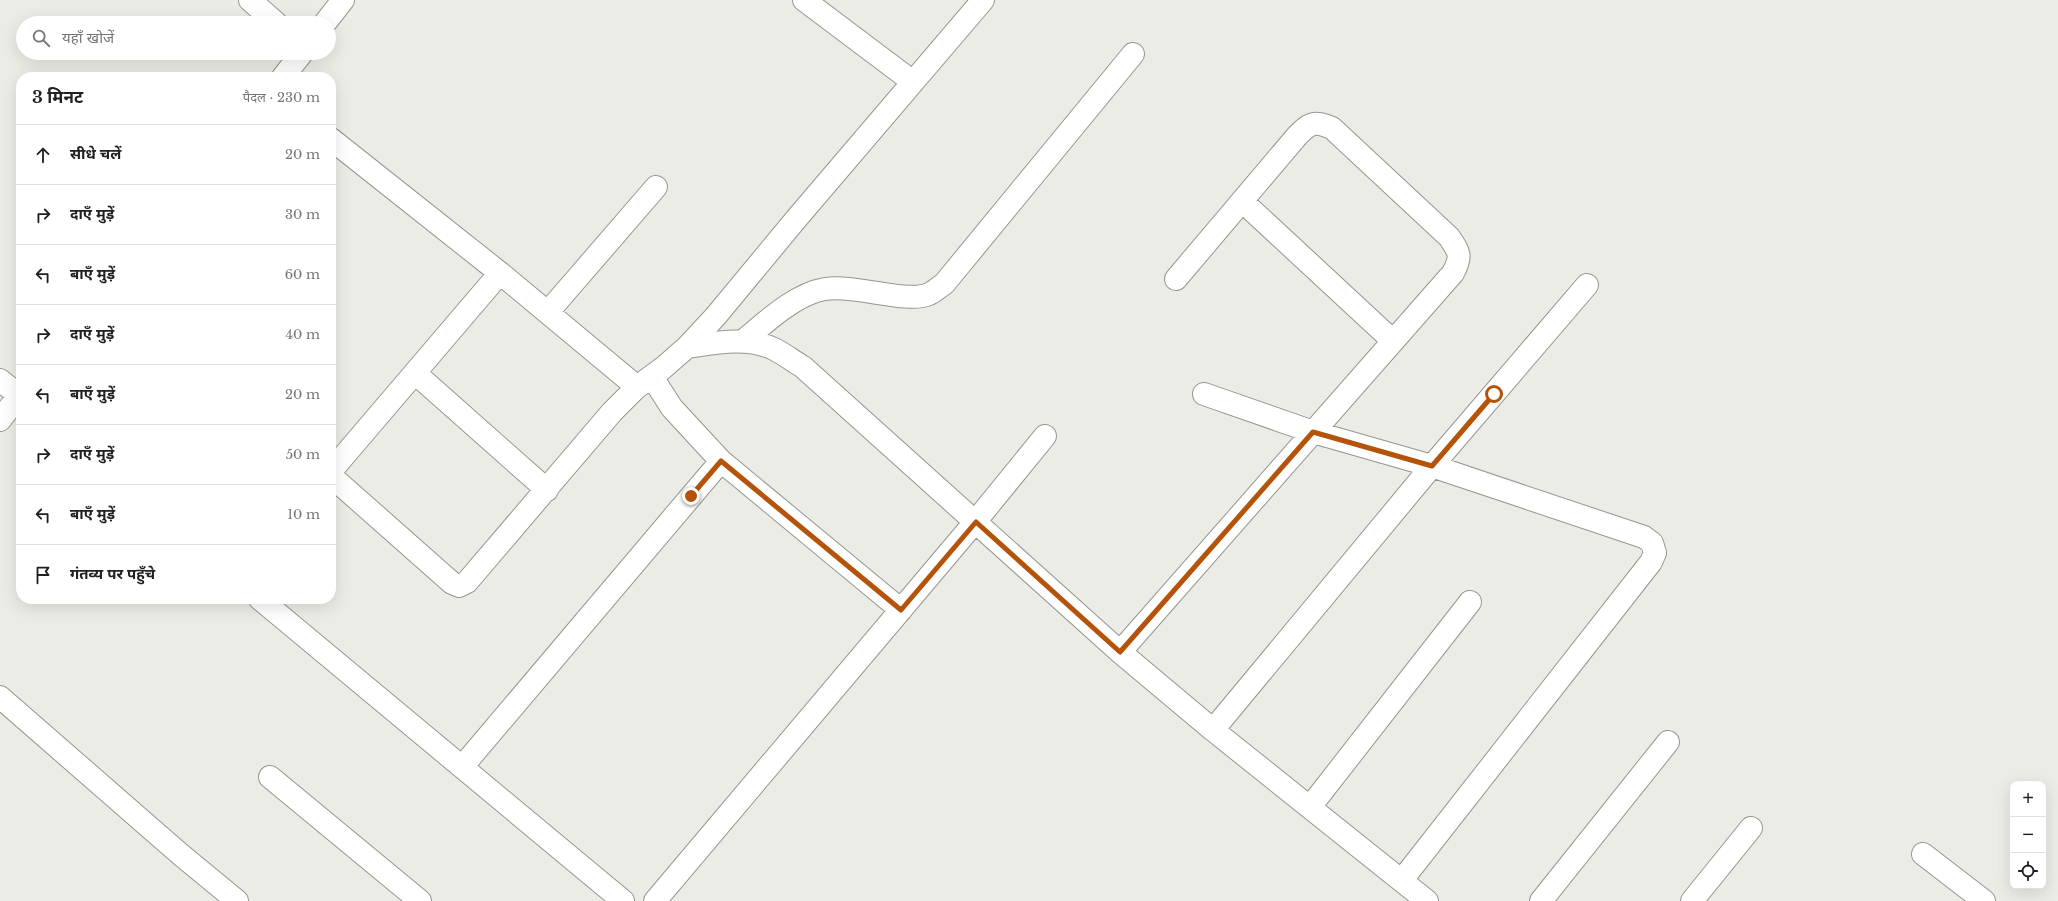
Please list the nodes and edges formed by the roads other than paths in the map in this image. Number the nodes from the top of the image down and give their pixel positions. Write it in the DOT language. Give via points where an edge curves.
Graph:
graph roads {
  1 [pos="250,0"];
  2 [pos="343,0"];
  3 [pos="984,0"];
  4 [pos="818,4"];
  5 [pos="268,16"];
  6 [pos="330,16"];
  7 [pos="1133,54"];
  8 [pos="296,60"];
  9 [pos="287,72"];
  10 [pos="913,82"];
  11 [pos="336,143"];
  12 [pos="656,187"];
  13 [pos="1242,201"];
  14 [pos="500,273"];
  15 [pos="1176,279"];
  16 [pos="1587,285"];
  17 [pos="548,312"];
  18 [pos="743,341"];
  19 [pos="1393,341"];
  20 [pos="688,347"];
  21 [pos="415,373"];
  22 [pos="0,380"];
  23 [pos="645,382"];
  24 [pos="16,392"];
  25 [pos="1204,394"];
  26 [pos="16,400"];
  27 [pos="0,420"];
  28 [pos="1313,432"];
  29 [pos="1045,436"];
  30 [pos="721,461"];
  31 [pos="336,465"];
  32 [pos="1432,466"];
  33 [pos="336,480"];
  34 [pos="547,490"];
  35 [pos="976,522"];
  36 [pos="1470,602"];
  37 [pos="266,604"];
  38 [pos="901,610"];
  39 [pos="1120,652"];
  40 [pos="0,698"];
  41 [pos="1213,730"];
  42 [pos="1668,742"];
  43 [pos="462,767"];
  44 [pos="270,777"];
  45 [pos="1310,807"];
  46 [pos="1751,828"];
  47 [pos="1923,854"];
  48 [pos="1402,880"];
  49 [pos="238,901"];
  50 [pos="420,901"];
  51 [pos="623,901"];
  52 [pos="655,901"];
  53 [pos="1427,901"];
  54 [pos="1541,901"];
  55 [pos="1692,901"];
  56 [pos="1984,901"];
  1 -- 5 [label="street"];
  2 -- 6 [label="street"];
  3 -- 10 [label="street"];
  4 -- 10 [label="street"];
  7 -- 18 [label="street" via="944,284 929,294 914,298 862,289 825,289 797,300"];
  8 -- 9 [label="street"];
  10 -- 20 [label="street"];
  11 -- 14 [label="street"];
  12 -- 17 [label="street"];
  13 -- 15 [label="street"];
  13 -- 19 [label="street"];
  13 -- 19 [label="street" via="1308,125 1318,122 1332,128 1449,237 1459,252 1459,262 1453,273"];
  14 -- 17 [label="street"];
  14 -- 21 [label="street"];
  16 -- 32 [label="street"];
  17 -- 23 [label="street"];
  18 -- 20 [label="street" via="723,341"];
  18 -- 35 [label="street" via="772,348 803,367"];
  19 -- 28 [label="street"];
  20 -- 23 [label="street"];
  21 -- 31 [label="street"];
  21 -- 34 [label="street"];
  22 -- 24 [label="street"];
  23 -- 30 [label="street"];
  23 -- 34 [label="street" via="612,412"];
  25 -- 28 [label="street"];
  26 -- 27 [label="street"];
  28 -- 32 [label="street"];
  28 -- 39 [label="street"];
  29 -- 35 [label="street"];
  30 -- 38 [label="street"];
  30 -- 43 [label="street"];
  32 -- 41 [label="street"];
  32 -- 48 [label="street" via="1644,537 1652,544 1655,553 1651,562"];
  33 -- 34 [label="street" via="452,583 459,586 467,582"];
  35 -- 38 [label="street"];
  35 -- 39 [label="street"];
  36 -- 45 [label="street"];
  37 -- 43 [label="street"];
  38 -- 52 [label="street"];
  39 -- 41 [label="street"];
  40 -- 49 [label="street"];
  41 -- 45 [label="street"];
  42 -- 54 [label="street"];
  43 -- 51 [label="street"];
  44 -- 50 [label="street"];
  45 -- 48 [label="street"];
  46 -- 55 [label="street"];
  47 -- 56 [label="street"];
  48 -- 53 [label="street"];
}
